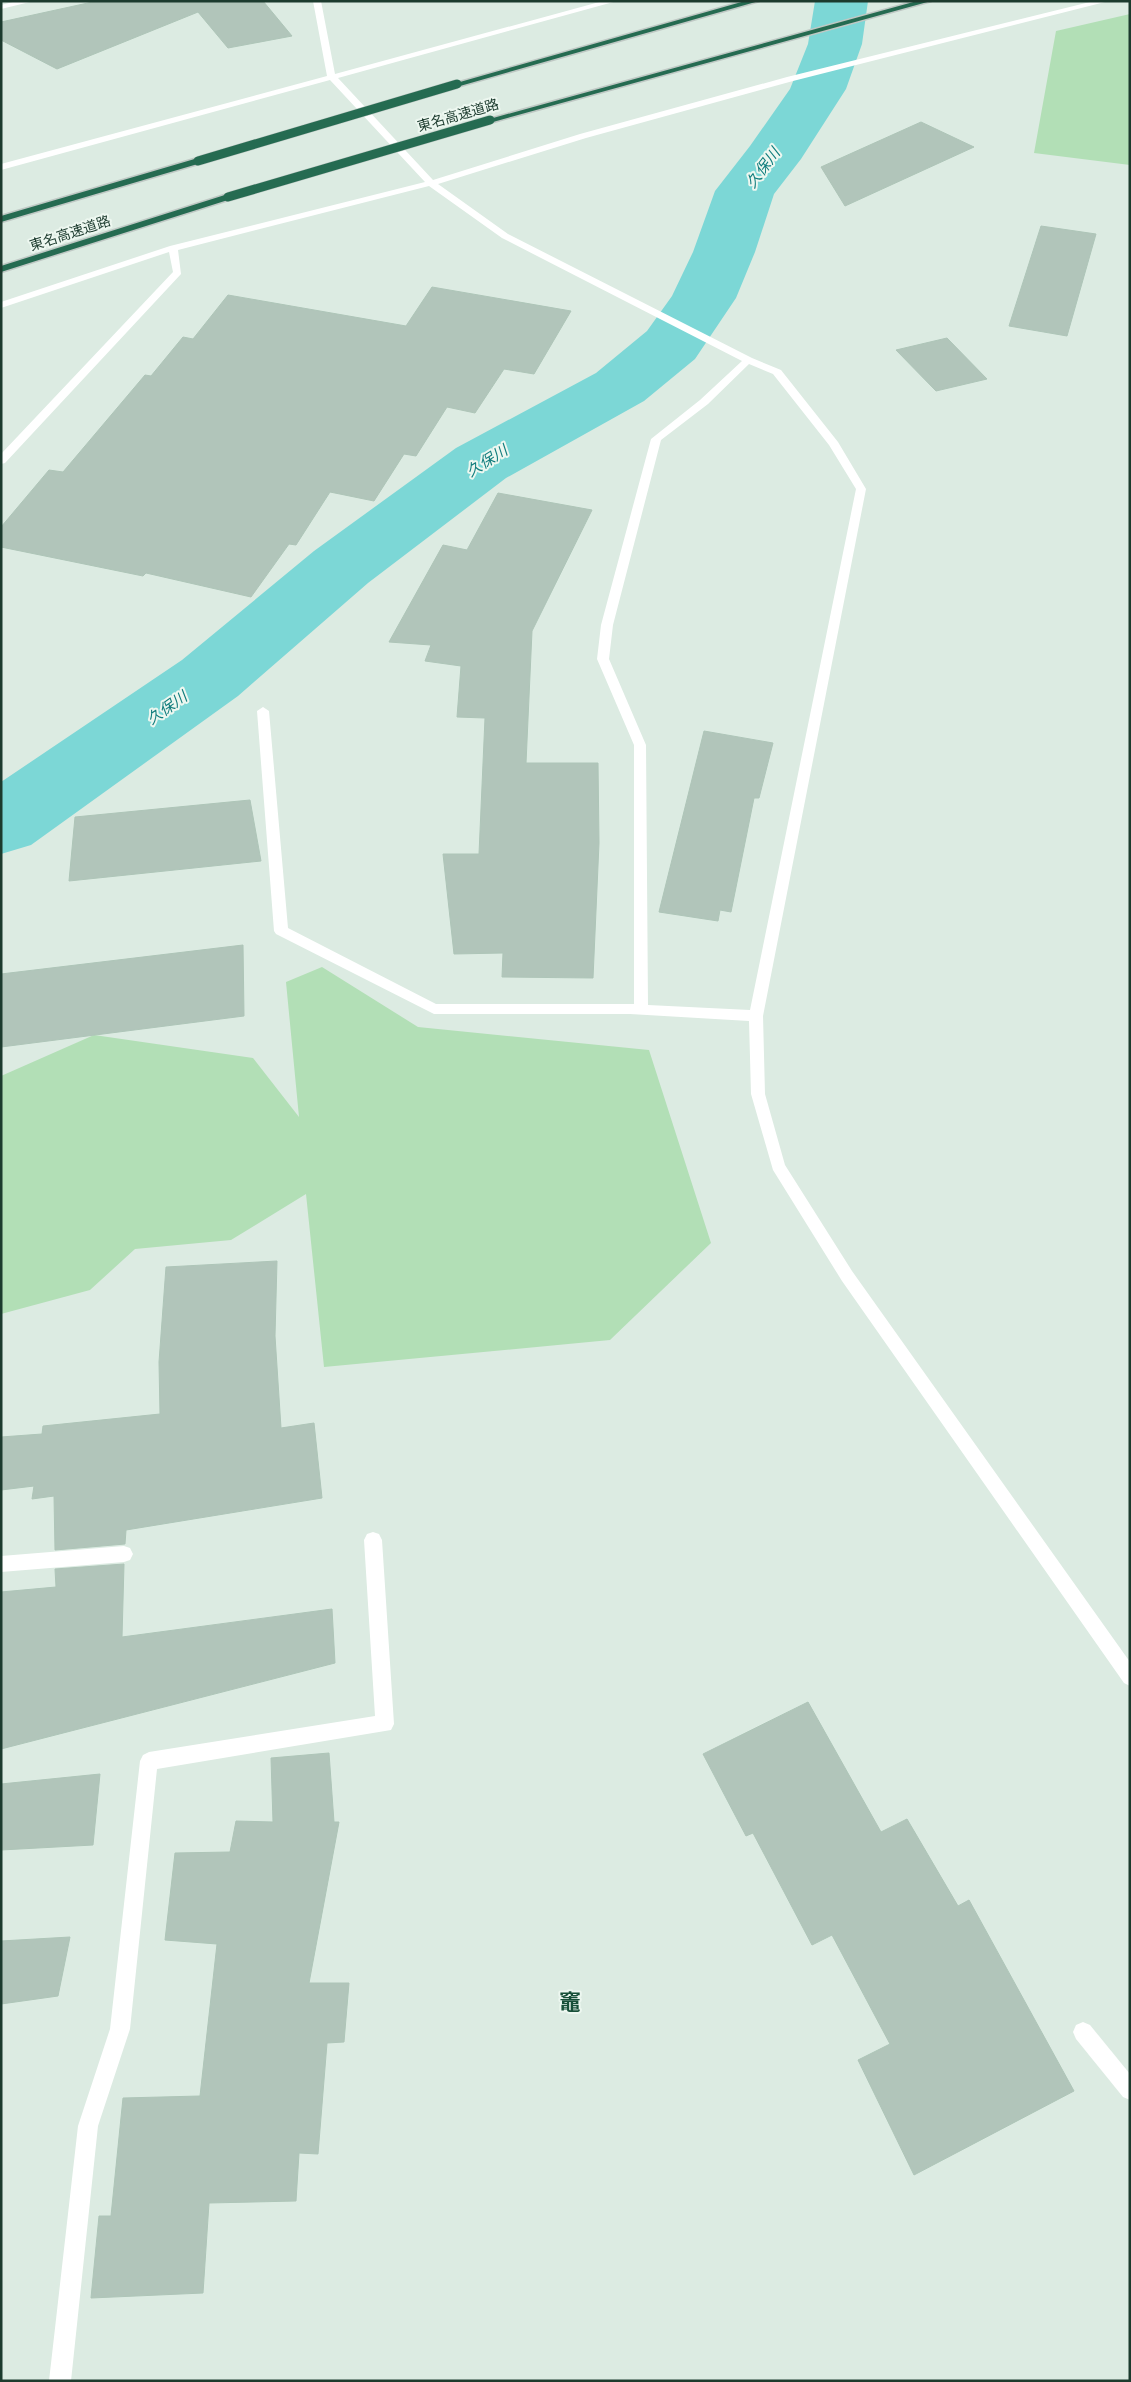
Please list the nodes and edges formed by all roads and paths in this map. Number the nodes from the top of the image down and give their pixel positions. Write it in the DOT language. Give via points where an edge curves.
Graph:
graph roads {
  1 [pos="30,1"];
  2 [pos="317,1"];
  3 [pos="613,1"];
  4 [pos="755,1"];
  5 [pos="927,1"];
  6 [pos="1105,1"];
  7 [pos="1,7"];
  8 [pos="331,76"];
  9 [pos="1,167"];
  10 [pos="431,182"];
  11 [pos="1,219"];
  12 [pos="173,248"];
  13 [pos="1,269"];
  14 [pos="1,305"];
  15 [pos="748,360"];
  16 [pos="1,461"];
  17 [pos="263,711"];
  18 [pos="641,1010"];
  19 [pos="756,1016"];
  20 [pos="373,1540"];
  21 [pos="124,1554"];
  22 [pos="1,1564"];
  23 [pos="1130,1677"];
  24 [pos="1082,2032"];
  25 [pos="1130,2090"];
  26 [pos="60,2381"];
  1 -- 7 [label="street"];
  2 -- 8 [label="street"];
  3 -- 8 [label="street"];
  4 -- 11 [label="highway, 東名高速道路, bridge" via="457,84"];
  5 -- 13 [label="highway, 東名高速道路, bridge" via="490,120 228,197"];
  6 -- 10 [label="street" via="790,78"];
  8 -- 9 [label="street"];
  8 -- 10 [label="street"];
  10 -- 12 [label="street"];
  10 -- 15 [label="street" via="505,236"];
  12 -- 14 [label="street"];
  12 -- 16 [label="street" via="178,272"];
  15 -- 18 [label="street" via="704,402 656,440 607,625 603,659 640,745"];
  15 -- 19 [label="street" via="777,372 834,444 861,489"];
  17 -- 18 [label="street" via="281,931 434,1009"];
  18 -- 19 [label="street"];
  19 -- 23 [label="street" via="758,1094 778,1166 847,1276"];
  20 -- 26 [label="street" via="385,1724 149,1761 120,2029 88,2126"];
  21 -- 22 [label="street"];
  24 -- 25 [label="street"];
}
